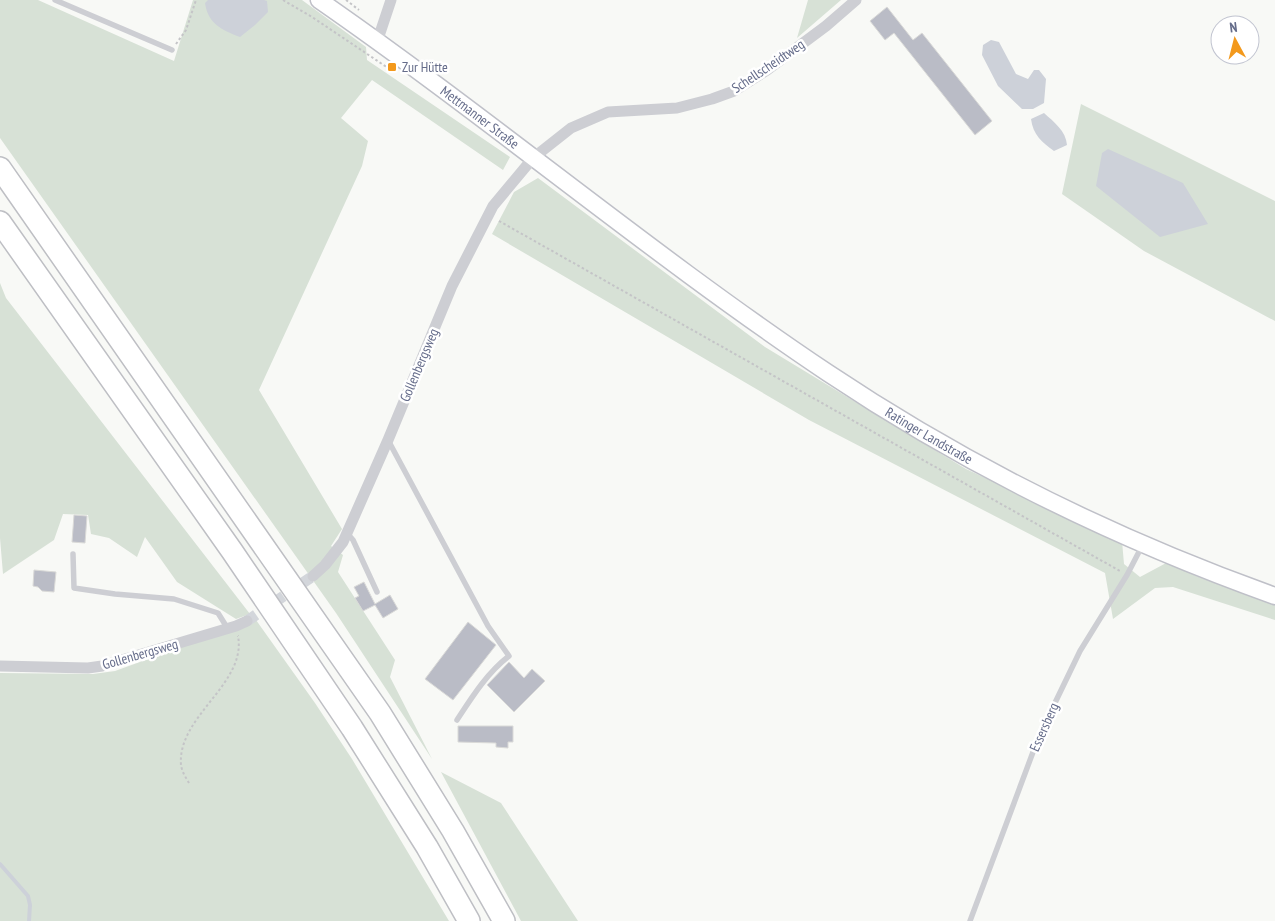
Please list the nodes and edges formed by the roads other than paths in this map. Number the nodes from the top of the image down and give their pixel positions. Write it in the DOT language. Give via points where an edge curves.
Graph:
graph roads {
  1 [pos="55,0"];
  2 [pos="319,0"];
  3 [pos="391,0"];
  4 [pos="856,0"];
  5 [pos="377,42"];
  6 [pos="172,50"];
  7 [pos="533,158"];
  8 [pos="0,168"];
  9 [pos="615,218"];
  10 [pos="0,222"];
  11 [pos="388,440"];
  12 [pos="347,533"];
  13 [pos="1143,544"];
  14 [pos="73,554"];
  15 [pos="313,576"];
  16 [pos="377,592"];
  17 [pos="1275,596"];
  18 [pos="246,621"];
  19 [pos="232,628"];
  20 [pos="0,666"];
  21 [pos="457,720"];
  22 [pos="469,921"];
  23 [pos="504,921"];
  24 [pos="970,921"];
  1 -- 6 [label="lane"];
  2 -- 5 [label="main road, Mettmanner Straße"];
  3 -- 5 [label="street"];
  4 -- 7 [label="street, Schellscheidtweg" via="826,26 734,91 677,108 608,112 570,128"];
  5 -- 7 [label="main road, Mettmanner Straße"];
  7 -- 9 [label="main road, Mettmanner Straße"];
  7 -- 11 [label="street, Gollenbergsweg" via="488,215 452,286"];
  8 -- 23 [label="highway" via="380,713"];
  9 -- 13 [label="main road, Ratinger Landstraße" via="791,348 930,436 1026,489"];
  10 -- 22 [label="highway" via="232,551 352,728"];
  11 -- 12 [label="street, Gollenbergsweg"];
  11 -- 21 [label="lane" via="488,626 509,656 496,666"];
  12 -- 15 [label="street, Gollenbergsweg" via="325,565"];
  12 -- 16 [label="lane"];
  13 -- 17 [label="main road, Ratinger Landstraße" via="1207,572"];
  13 -- 24 [label="lane, Essersberg" via="1080,651 1039,736"];
  14 -- 19 [label="lane" via="74,588 174,599 218,613"];
  18 -- 19 [label="street, Gollenbergsweg"];
  19 -- 20 [label="street, Gollenbergsweg" via="102,666"];
}
